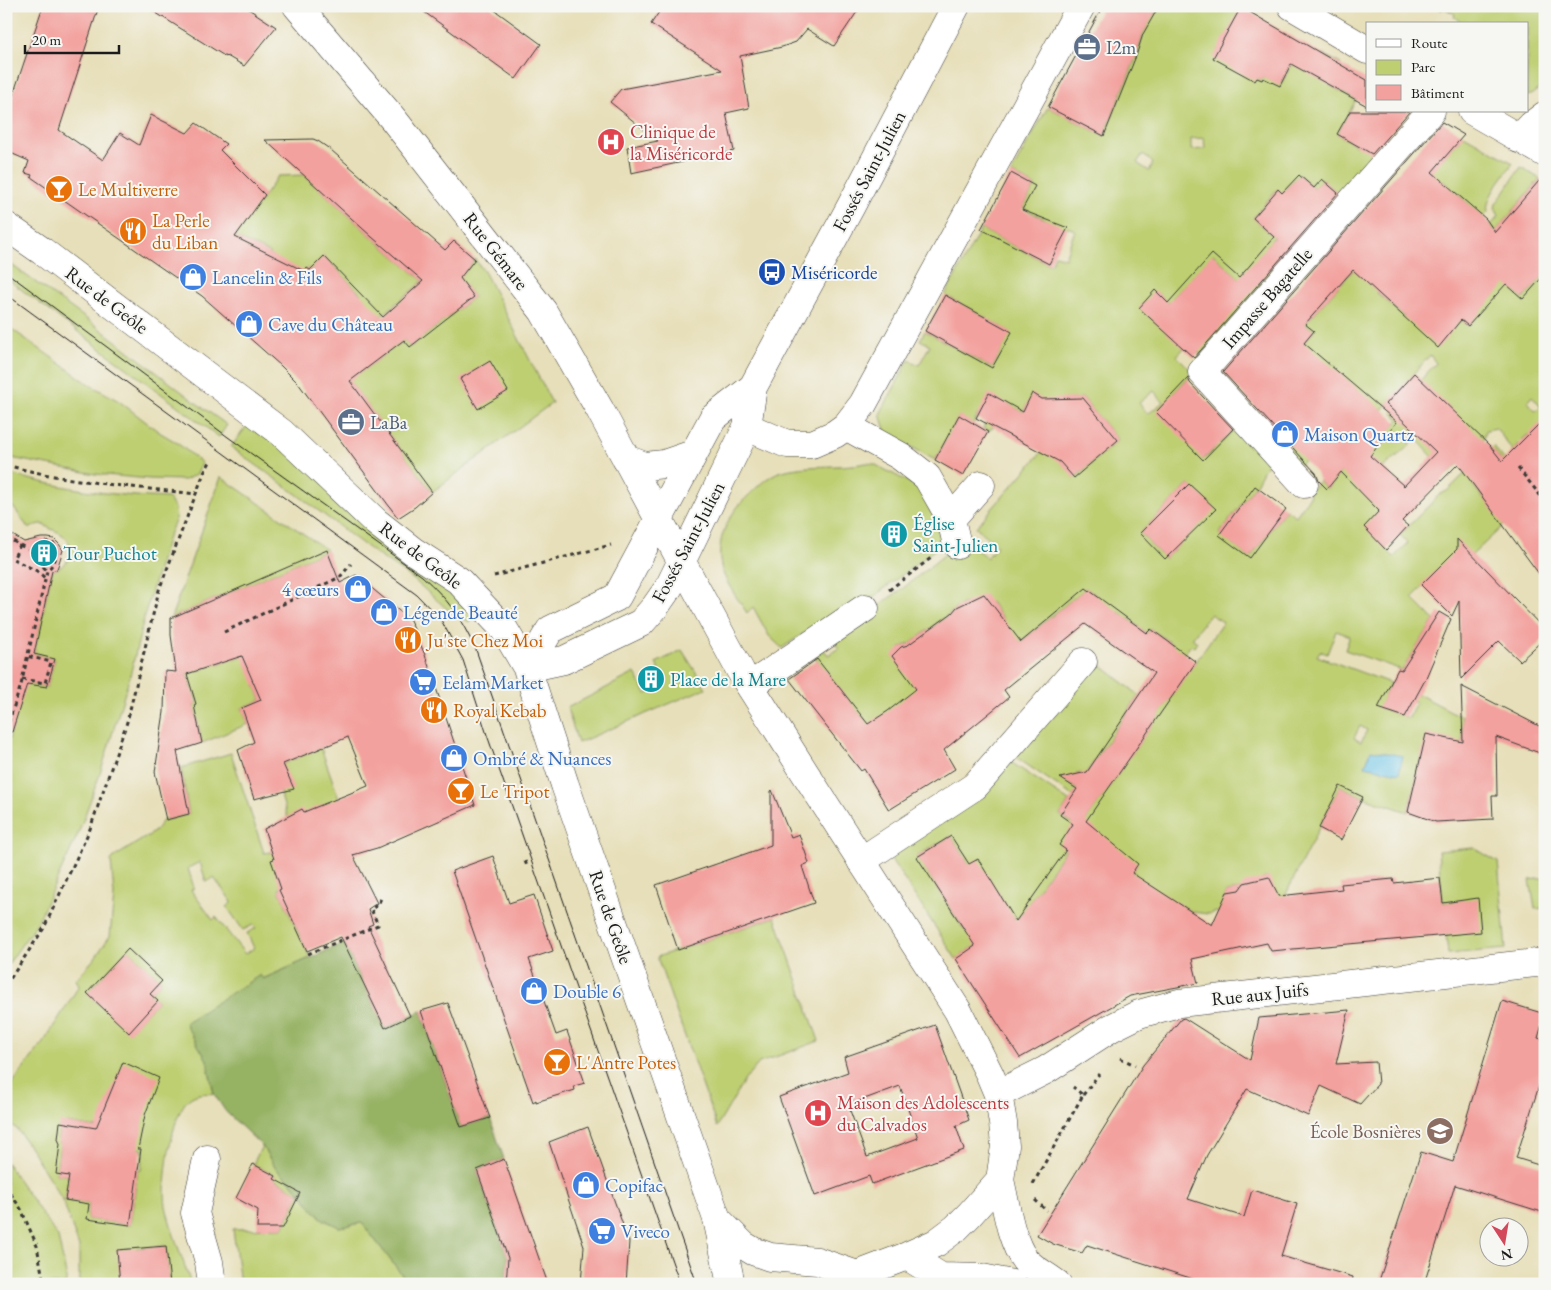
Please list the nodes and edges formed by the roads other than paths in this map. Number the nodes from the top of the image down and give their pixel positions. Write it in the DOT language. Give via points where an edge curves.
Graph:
graph roads {
  1 [pos="297,6"];
  2 [pos="956,6"];
  3 [pos="1081,6"];
  4 [pos="1292,6"];
  5 [pos="1366,49"];
  6 [pos="1430,112"];
  7 [pos="1474,112"];
  8 [pos="1545,115"];
  9 [pos="1519,139"];
  10 [pos="1545,154"];
  11 [pos="6,226"];
  12 [pos="753,387"];
  13 [pos="747,427"];
  14 [pos="863,428"];
  15 [pos="693,454"];
  16 [pos="626,459"];
  17 [pos="1304,484"];
  18 [pos="981,485"];
  19 [pos="658,520"];
  20 [pos="681,560"];
  21 [pos="865,608"];
  22 [pos="1083,662"];
  23 [pos="527,668"];
  24 [pos="750,686"];
  25 [pos="861,861"];
  26 [pos="1545,962"];
  27 [pos="998,1094"];
  28 [pos="206,1159"];
  29 [pos="1000,1180"];
  30 [pos="717,1219"];
  31 [pos="907,1256"];
  32 [pos="852,1280"];
  33 [pos="212,1284"];
  34 [pos="731,1284"];
  35 [pos="1012,1284"];
  36 [pos="1057,1284"];
  1 -- 16 [label="main road, Rue Gémare" via="394,120 543,311"];
  2 -- 12 [label="main road, Fossés Saint-Julien"];
  3 -- 14 [label="main road" via="863,404"];
  4 -- 5 [label="main road"];
  6 -- 17 [label="main road, Impasse Bagatelle" via="1202,372"];
  7 -- 9 [label="main road"];
  8 -- 9 [label="main road"];
  9 -- 10 [label="main road"];
  11 -- 23 [label="main road, Rue de Geôle" via="275,428 376,522 458,580 504,629"];
  12 -- 13 [label="main road, Fossés Saint-Julien"];
  12 -- 15 [label="main road, Fossés Saint-Julien" via="713,418"];
  13 -- 14 [label="main road" via="787,444 800,445"];
  13 -- 20 [label="main road, Fossés Saint-Julien"];
  14 -- 18 [label="main road" via="927,477 955,534"];
  15 -- 16 [label="main road" via="664,464 645,466"];
  15 -- 19 [label="main road, Fossés Saint-Julien"];
  16 -- 19 [label="main road, Rue Gémare"];
  19 -- 20 [label="main road, Rue Gémare"];
  19 -- 23 [label="main road, Fossés Saint-Julien" via="617,597 550,630"];
  20 -- 23 [label="main road, Fossés Saint-Julien" via="669,587 641,623 564,660"];
  20 -- 24 [label="main road, Rue Gémare"];
  21 -- 24 [label="main road"];
  22 -- 25 [label="main road" via="975,786"];
  23 -- 30 [label="main road, Rue de Geôle"];
  24 -- 25 [label="main road, Rue Gémare"];
  25 -- 27 [label="main road, Rue Gémare" via="958,1011"];
  26 -- 27 [label="main road, Rue aux Juifs" via="1180,1003 1139,1014 1111,1028 1052,1067"];
  27 -- 29 [label="main road" via="1005,1146"];
  28 -- 33 [label="main road" via="195,1213"];
  29 -- 31 [label="main road" via="956,1228 936,1243"];
  29 -- 36 [label="main road" via="1019,1250 1026,1260"];
  30 -- 32 [label="main road" via="742,1245 753,1251 770,1257 817,1261"];
  30 -- 34 [label="main road, Rue de Geôle"];
  31 -- 32 [label="main road"];
  31 -- 35 [label="main road" via="941,1277 982,1278"];
}
